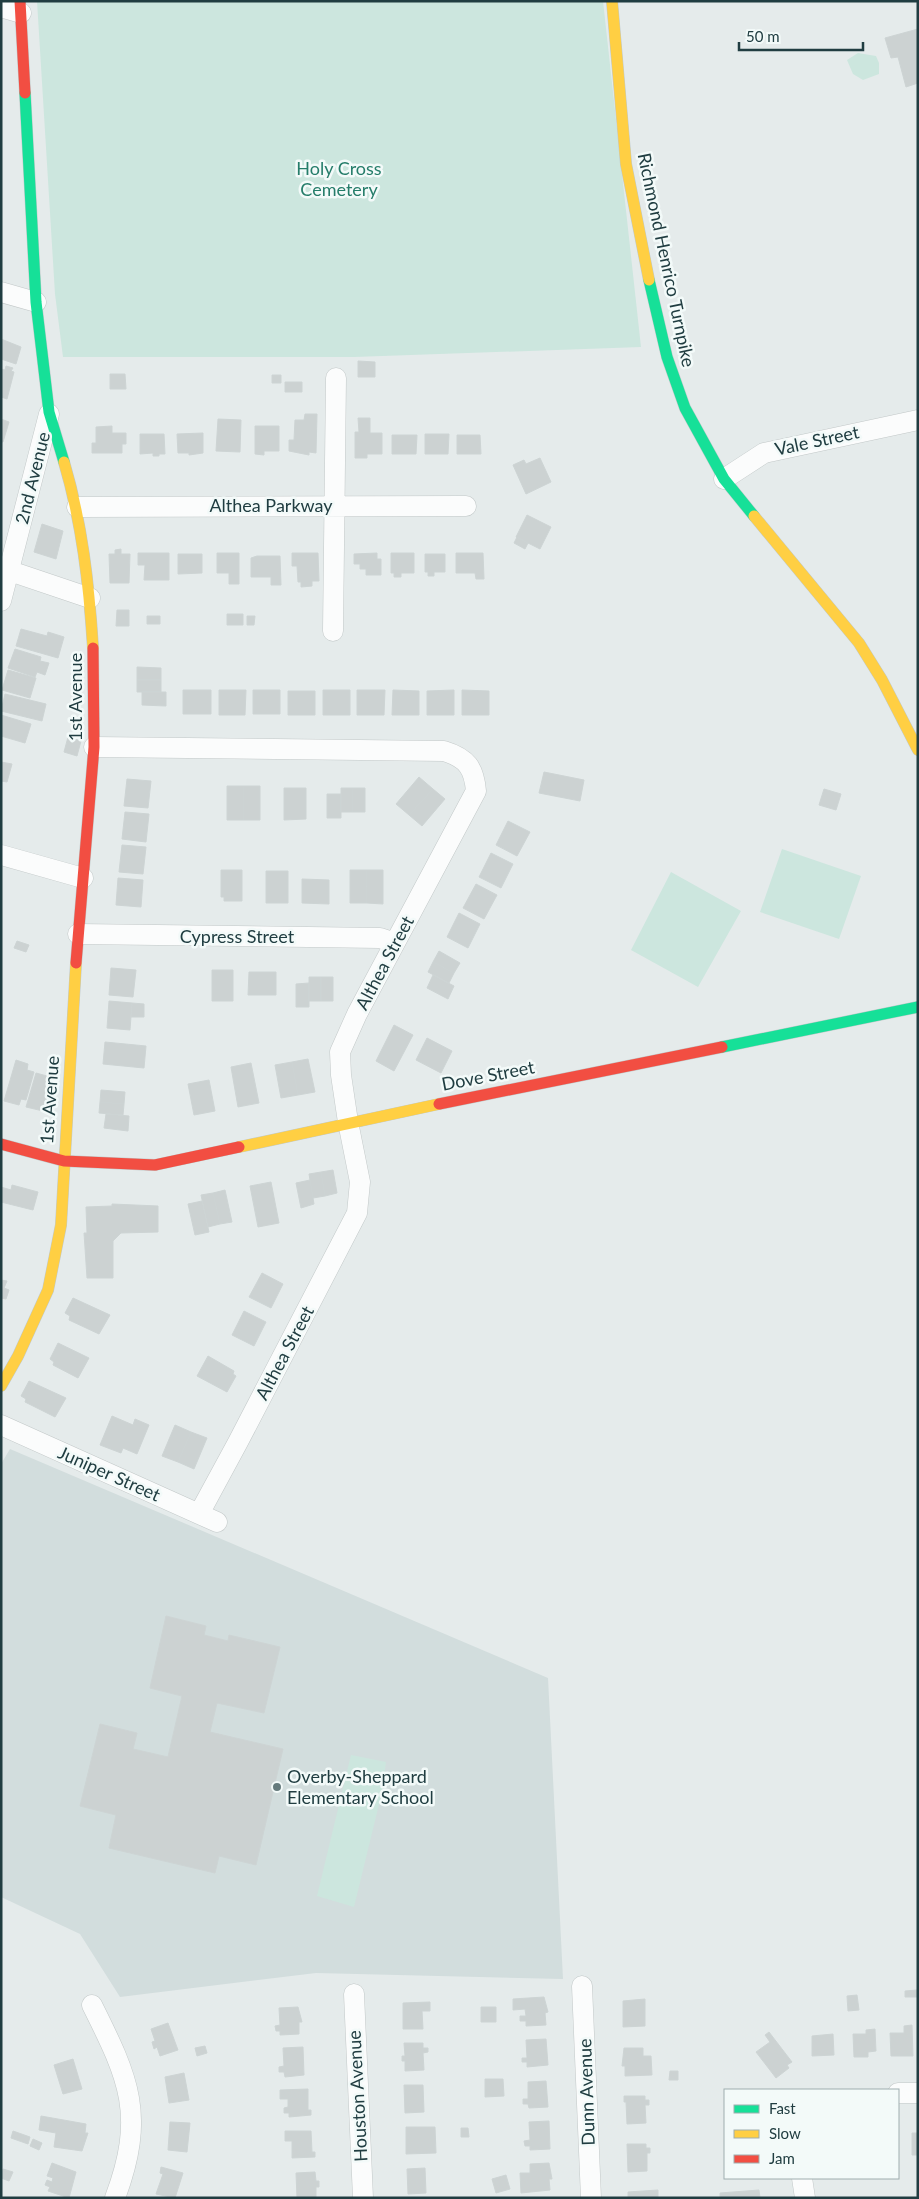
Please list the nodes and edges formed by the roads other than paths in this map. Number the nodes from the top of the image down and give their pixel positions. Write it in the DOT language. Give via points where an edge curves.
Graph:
graph roads {
  1 [pos="612,1"];
  2 [pos="21,7"];
  3 [pos="1,8"];
  4 [pos="1,292"];
  5 [pos="36,302"];
  6 [pos="336,378"];
  7 [pos="49,412"];
  8 [pos="918,420"];
  9 [pos="724,479"];
  10 [pos="336,505"];
  11 [pos="466,506"];
  12 [pos="77,507"];
  13 [pos="6,569"];
  14 [pos="90,598"];
  15 [pos="1,601"];
  16 [pos="333,631"];
  17 [pos="94,746"];
  18 [pos="918,750"];
  19 [pos="1,856"];
  20 [pos="83,878"];
  21 [pos="78,934"];
  22 [pos="395,944"];
  23 [pos="918,1007"];
  24 [pos="348,1122"];
  25 [pos="1,1144"];
  26 [pos="64,1161"];
  27 [pos="1,1386"];
  28 [pos="1,1425"];
  29 [pos="199,1514"];
  30 [pos="217,1522"];
  31 [pos="582,1986"];
  32 [pos="354,1994"];
  33 [pos="92,2005"];
  34 [pos="899,2093"];
  35 [pos="918,2093"];
  36 [pos="802,2179"];
  37 [pos="115,2198"];
  38 [pos="363,2198"];
  39 [pos="591,2198"];
  40 [pos="805,2198"];
  1 -- 9 [label="street, Richmond Henrico Turnpike" via="626,164 655,307 667,358 685,408"];
  2 -- 3 [label="street"];
  2 -- 5 [label="street, 1st Avenue"];
  4 -- 5 [label="street"];
  5 -- 7 [label="street, 1st Avenue"];
  6 -- 10 [label="street"];
  7 -- 12 [label="street, 1st Avenue"];
  7 -- 13 [label="street, 2nd Avenue"];
  8 -- 9 [label="street, Vale Street" via="764,453"];
  9 -- 18 [label="street, Richmond Henrico Turnpike" via="859,643"];
  10 -- 11 [label="street, Althea Parkway"];
  10 -- 12 [label="street, Althea Parkway"];
  10 -- 16 [label="street"];
  12 -- 14 [label="street, 1st Avenue"];
  13 -- 14 [label="street"];
  13 -- 15 [label="street, 2nd Avenue"];
  14 -- 17 [label="street, 1st Avenue" via="95,671"];
  17 -- 20 [label="street, 1st Avenue"];
  17 -- 22 [label="street, Althea Street" via="444,751 455,754 475,775 476,791"];
  19 -- 20 [label="street"];
  20 -- 21 [label="street, 1st Avenue"];
  21 -- 22 [label="street, Cypress Street" via="380,938"];
  21 -- 26 [label="street, 1st Avenue"];
  22 -- 24 [label="street, Althea Street" via="340,1052 340,1075"];
  23 -- 24 [label="street, Dove Street"];
  24 -- 26 [label="street, Dove Street" via="155,1165"];
  24 -- 29 [label="street, Althea Street" via="360,1182 357,1213"];
  25 -- 26 [label="street, Dove Street"];
  26 -- 27 [label="street, 1st Avenue" via="61,1224 48,1290"];
  28 -- 29 [label="street, Juniper Street"];
  29 -- 30 [label="street, Juniper Street"];
  31 -- 39 [label="street, Dunn Avenue"];
  32 -- 38 [label="street, Houston Avenue"];
  33 -- 37 [label="street" via="120,2062 132,2117 128,2150"];
  34 -- 35 [label="street"];
  36 -- 40 [label="street"];
}
